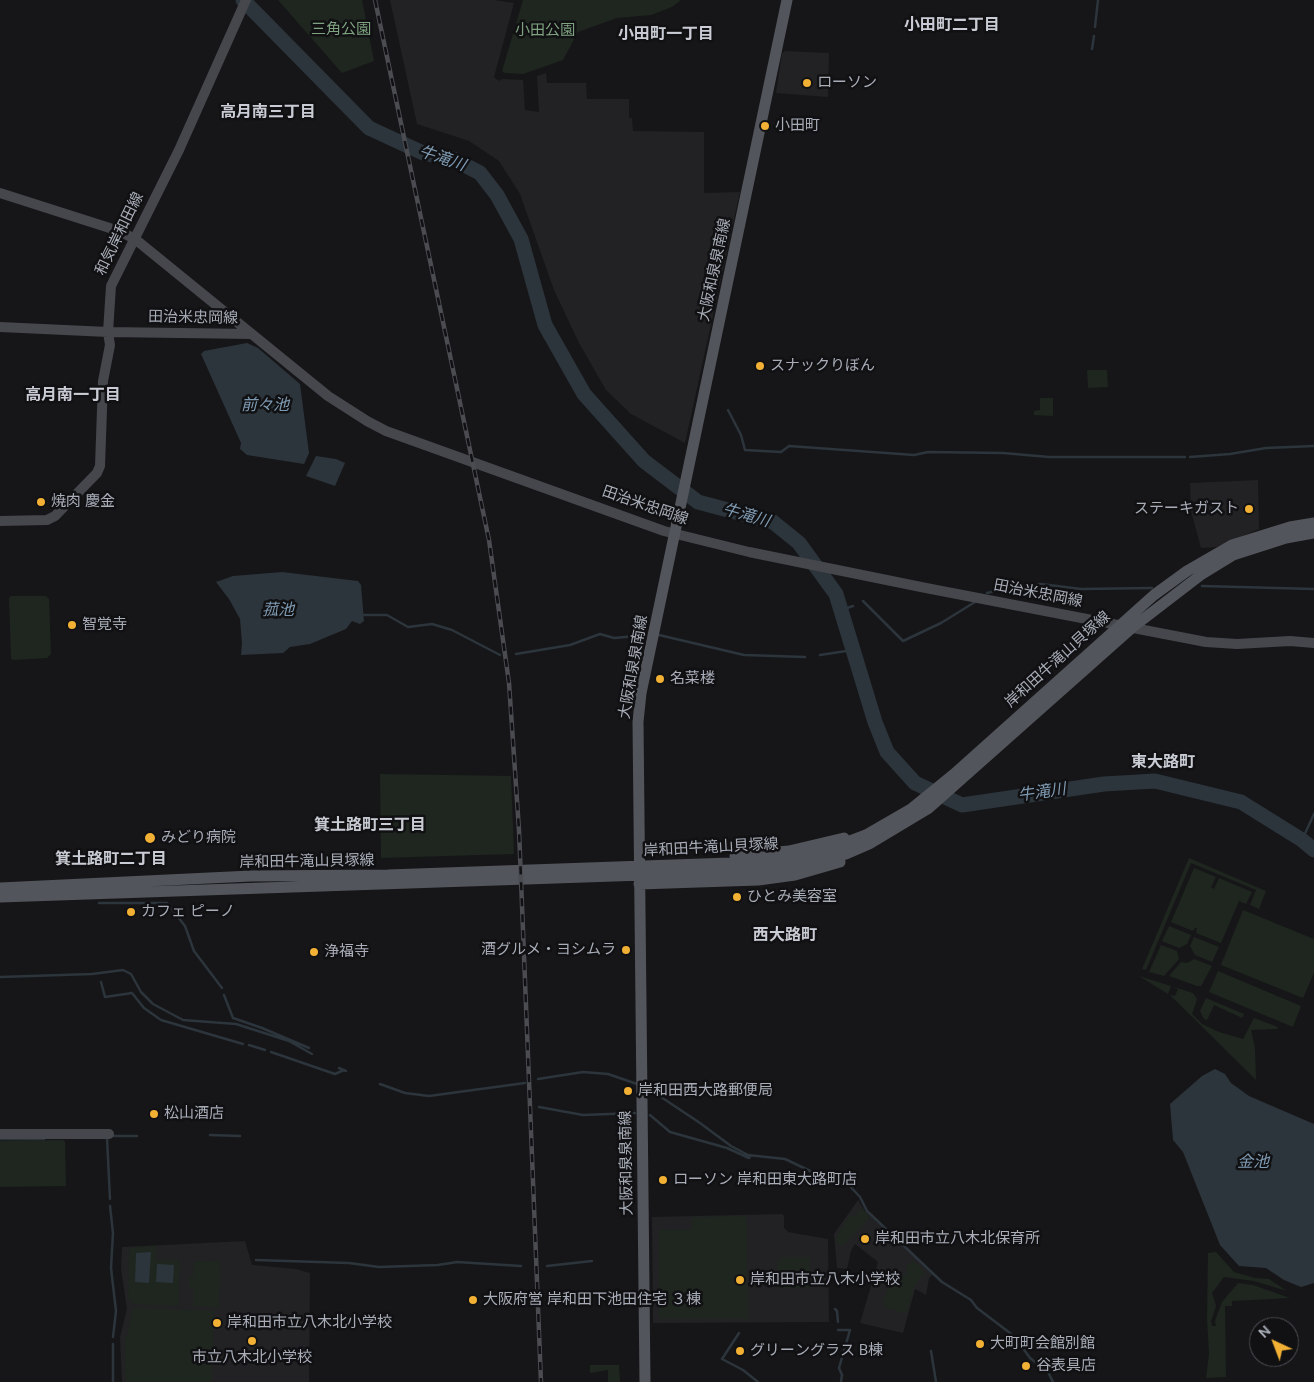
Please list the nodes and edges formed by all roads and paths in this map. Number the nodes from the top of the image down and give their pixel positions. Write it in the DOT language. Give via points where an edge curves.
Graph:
graph roads {
  1 [pos="246,0"];
  2 [pos="787,0"];
  3 [pos="0,193"];
  4 [pos="134,239"];
  5 [pos="0,327"];
  6 [pos="108,332"];
  7 [pos="252,334"];
  8 [pos="0,521"];
  9 [pos="1314,523"];
  10 [pos="1314,533"];
  11 [pos="675,534"];
  12 [pos="1120,624"];
  13 [pos="1134,627"];
  14 [pos="1314,643"];
  15 [pos="959,776"];
  16 [pos="867,840"];
  17 [pos="638,858"];
  18 [pos="388,880"];
  19 [pos="639,884"];
  20 [pos="0,888"];
  21 [pos="0,897"];
  22 [pos="0,1134"];
  23 [pos="109,1134"];
  24 [pos="645,1382"];
  1 -- 4 [label="main road, 和気岸和田線" via="179,150"];
  2 -- 11 [label="main road, 大阪和泉泉南線"];
  3 -- 4 [label="main road" via="119,231"];
  4 -- 6 [label="main road, 和気岸和田線" via="110,286"];
  4 -- 7 [label="main road"];
  5 -- 6 [label="main road, 田治米忠岡線"];
  6 -- 7 [label="main road, 田治米忠岡線"];
  6 -- 8 [label="main road, 和気岸和田線" via="110,345 103,382 100,466 56,516 47,520"];
  7 -- 11 [label="main road, 田治米忠岡線" via="350,412 386,431"];
  9 -- 12 [label="main road, 岸和田牛滝山貝塚線" via="1232,545 1187,570"];
  10 -- 13 [label="main road, 岸和田牛滝山貝塚線" via="1286,538 1233,555 1189,583"];
  11 -- 12 [label="main road, 田治米忠岡線" via="779,558"];
  11 -- 17 [label="main road, 大阪和泉泉南線" via="641,693"];
  12 -- 13 [label="main road, 田治米忠岡線"];
  12 -- 15 [label="main road, 岸和田牛滝山貝塚線"];
  13 -- 14 [label="main road, 田治米忠岡線" via="1206,642"];
  13 -- 15 [label="main road, 岸和田牛滝山貝塚線"];
  15 -- 16 [label="main road, 岸和田牛滝山貝塚線" via="924,805"];
  16 -- 17 [label="main road" via="844,838 789,851 723,857"];
  16 -- 18 [label="main road, 岸和田牛滝山貝塚線" via="759,866"];
  16 -- 19 [label="main road" via="849,859 795,875 758,880"];
  17 -- 19 [label="main road, 大阪和泉泉南線"];
  18 -- 20 [label="main road, 岸和田牛滝山貝塚線" via="251,876"];
  18 -- 21 [label="main road, 岸和田牛滝山貝塚線"];
  19 -- 24 [label="main road, 大阪和泉泉南線"];
  22 -- 23 [label="main road"];
}
